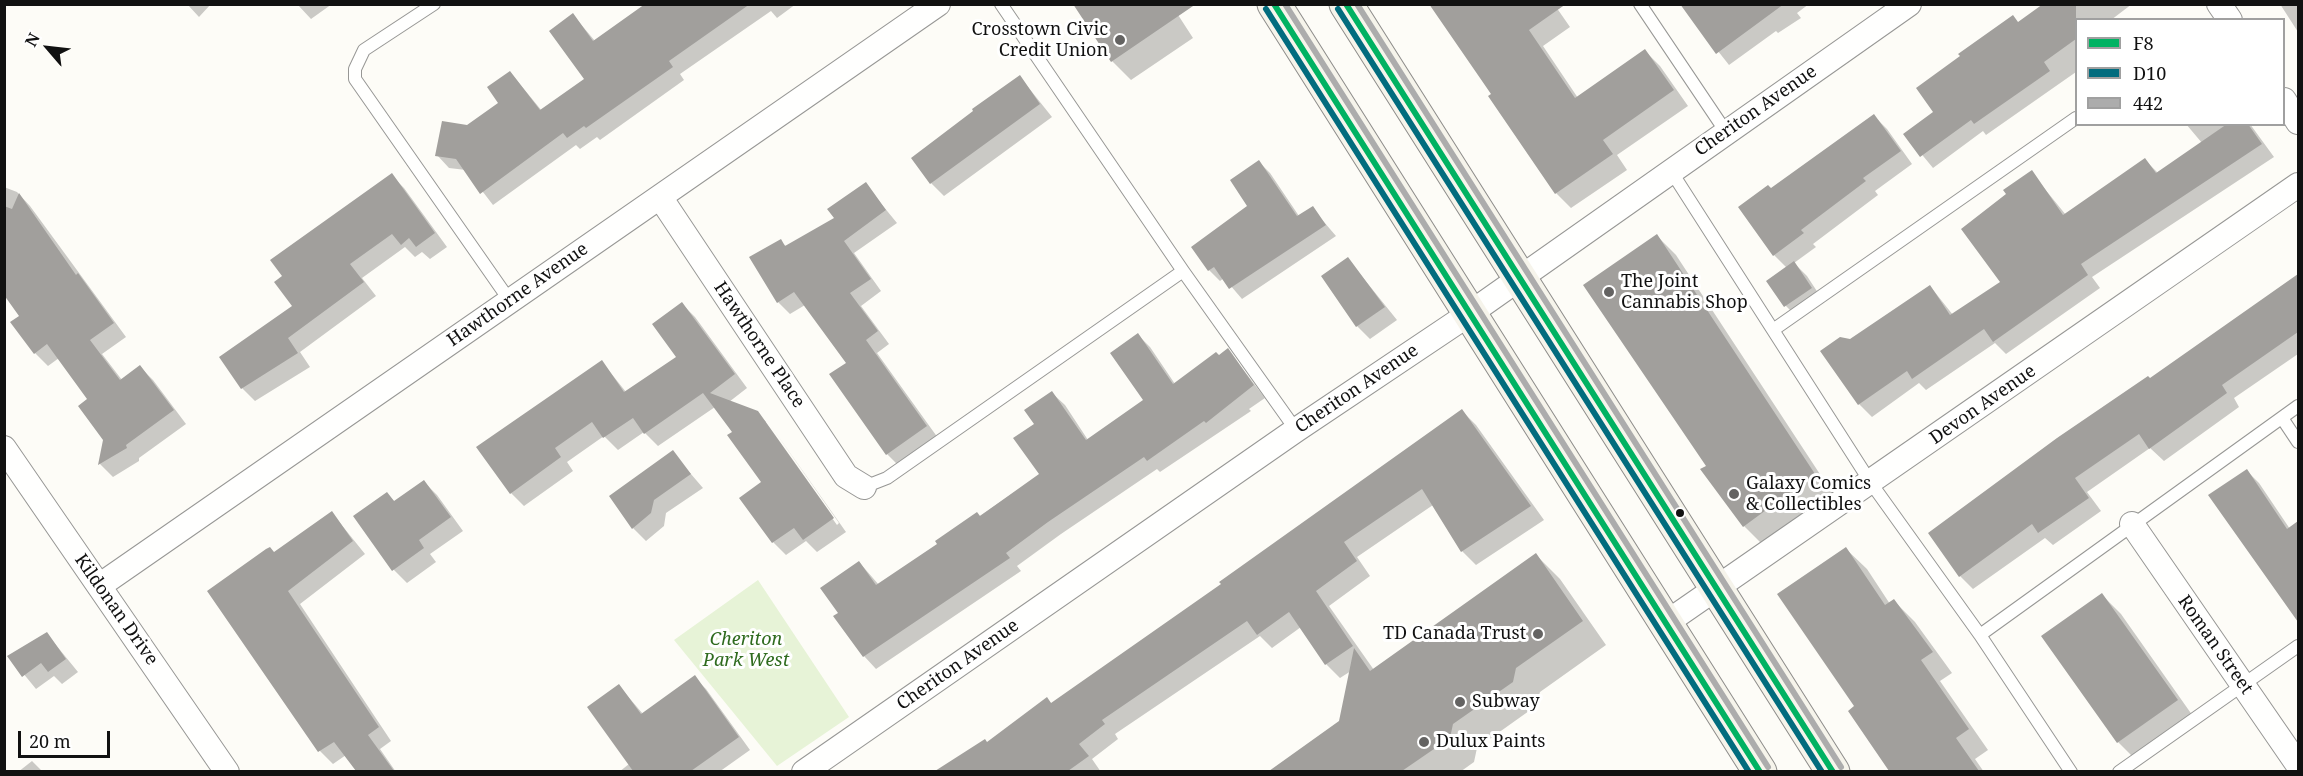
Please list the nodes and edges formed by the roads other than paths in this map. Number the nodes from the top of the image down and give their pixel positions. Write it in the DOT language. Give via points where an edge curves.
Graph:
graph roads {
  1 [pos="434,4"];
  2 [pos="938,4"];
  3 [pos="1001,4"];
  4 [pos="1274,4"];
  5 [pos="1347,4"];
  6 [pos="1640,4"];
  7 [pos="1910,4"];
  8 [pos="2285,102"];
  9 [pos="2075,119"];
  10 [pos="2298,122"];
  11 [pos="1726,132"];
  12 [pos="1671,171"];
  13 [pos="2298,185"];
  14 [pos="660,197"];
  15 [pos="1183,271"];
  16 [pos="1521,277"];
  17 [pos="510,301"];
  18 [pos="1469,314"];
  19 [pos="1773,330"];
  20 [pos="2298,406"];
  21 [pos="2282,418"];
  22 [pos="1296,430"];
  23 [pos="2298,442"];
  24 [pos="4,448"];
  25 [pos="1870,483"];
  26 [pos="864,488"];
  27 [pos="2132,524"];
  28 [pos="99,586"];
  29 [pos="1717,589"];
  30 [pos="1666,623"];
  31 [pos="1980,635"];
  32 [pos="2298,646"];
  33 [pos="2243,684"];
  34 [pos="2298,765"];
  35 [pos="227,771"];
  36 [pos="804,771"];
  37 [pos="1760,771"];
  38 [pos="1833,771"];
  39 [pos="2071,771"];
  40 [pos="2119,771"];
  1 -- 17 [label="lane" via="364,50 355,79"];
  2 -- 14 [label="street, Hawthorne Avenue"];
  3 -- 15 [label="lane"];
  4 -- 18 [label="main road"];
  5 -- 16 [label="main road"];
  6 -- 11 [label="lane"];
  7 -- 11 [label="street, Cheriton Avenue"];
  8 -- 10 [label="street"];
  9 -- 19 [label="lane"];
  11 -- 12 [label="street, Cheriton Avenue"];
  12 -- 16 [label="street, Cheriton Avenue"];
  12 -- 19 [label="lane"];
  13 -- 25 [label="street, Devon Avenue"];
  14 -- 17 [label="street, Hawthorne Avenue"];
  14 -- 26 [label="street, Hawthorne Place" via="846,476"];
  15 -- 22 [label="lane"];
  15 -- 26 [label="lane" via="887,478"];
  16 -- 18 [label="street, Cheriton Avenue"];
  16 -- 29 [label="main road"];
  17 -- 28 [label="street, Hawthorne Avenue"];
  18 -- 22 [label="street, Cheriton Avenue"];
  18 -- 30 [label="main road"];
  19 -- 25 [label="lane"];
  20 -- 21 [label="lane"];
  21 -- 23 [label="lane"];
  21 -- 27 [label="lane"];
  22 -- 36 [label="street, Cheriton Avenue"];
  24 -- 28 [label="street, Kildonan Drive"];
  25 -- 29 [label="street, Devon Avenue"];
  25 -- 31 [label="lane"];
  27 -- 31 [label="lane"];
  27 -- 33 [label="street, Roman Street"];
  28 -- 35 [label="street, Kildonan Drive"];
  29 -- 30 [label="street, Devon Avenue"];
  29 -- 38 [label="main road"];
  30 -- 37 [label="main road"];
  31 -- 39 [label="lane"];
  32 -- 33 [label="lane"];
  33 -- 34 [label="street, Roman Street"];
  33 -- 40 [label="lane"];
}
